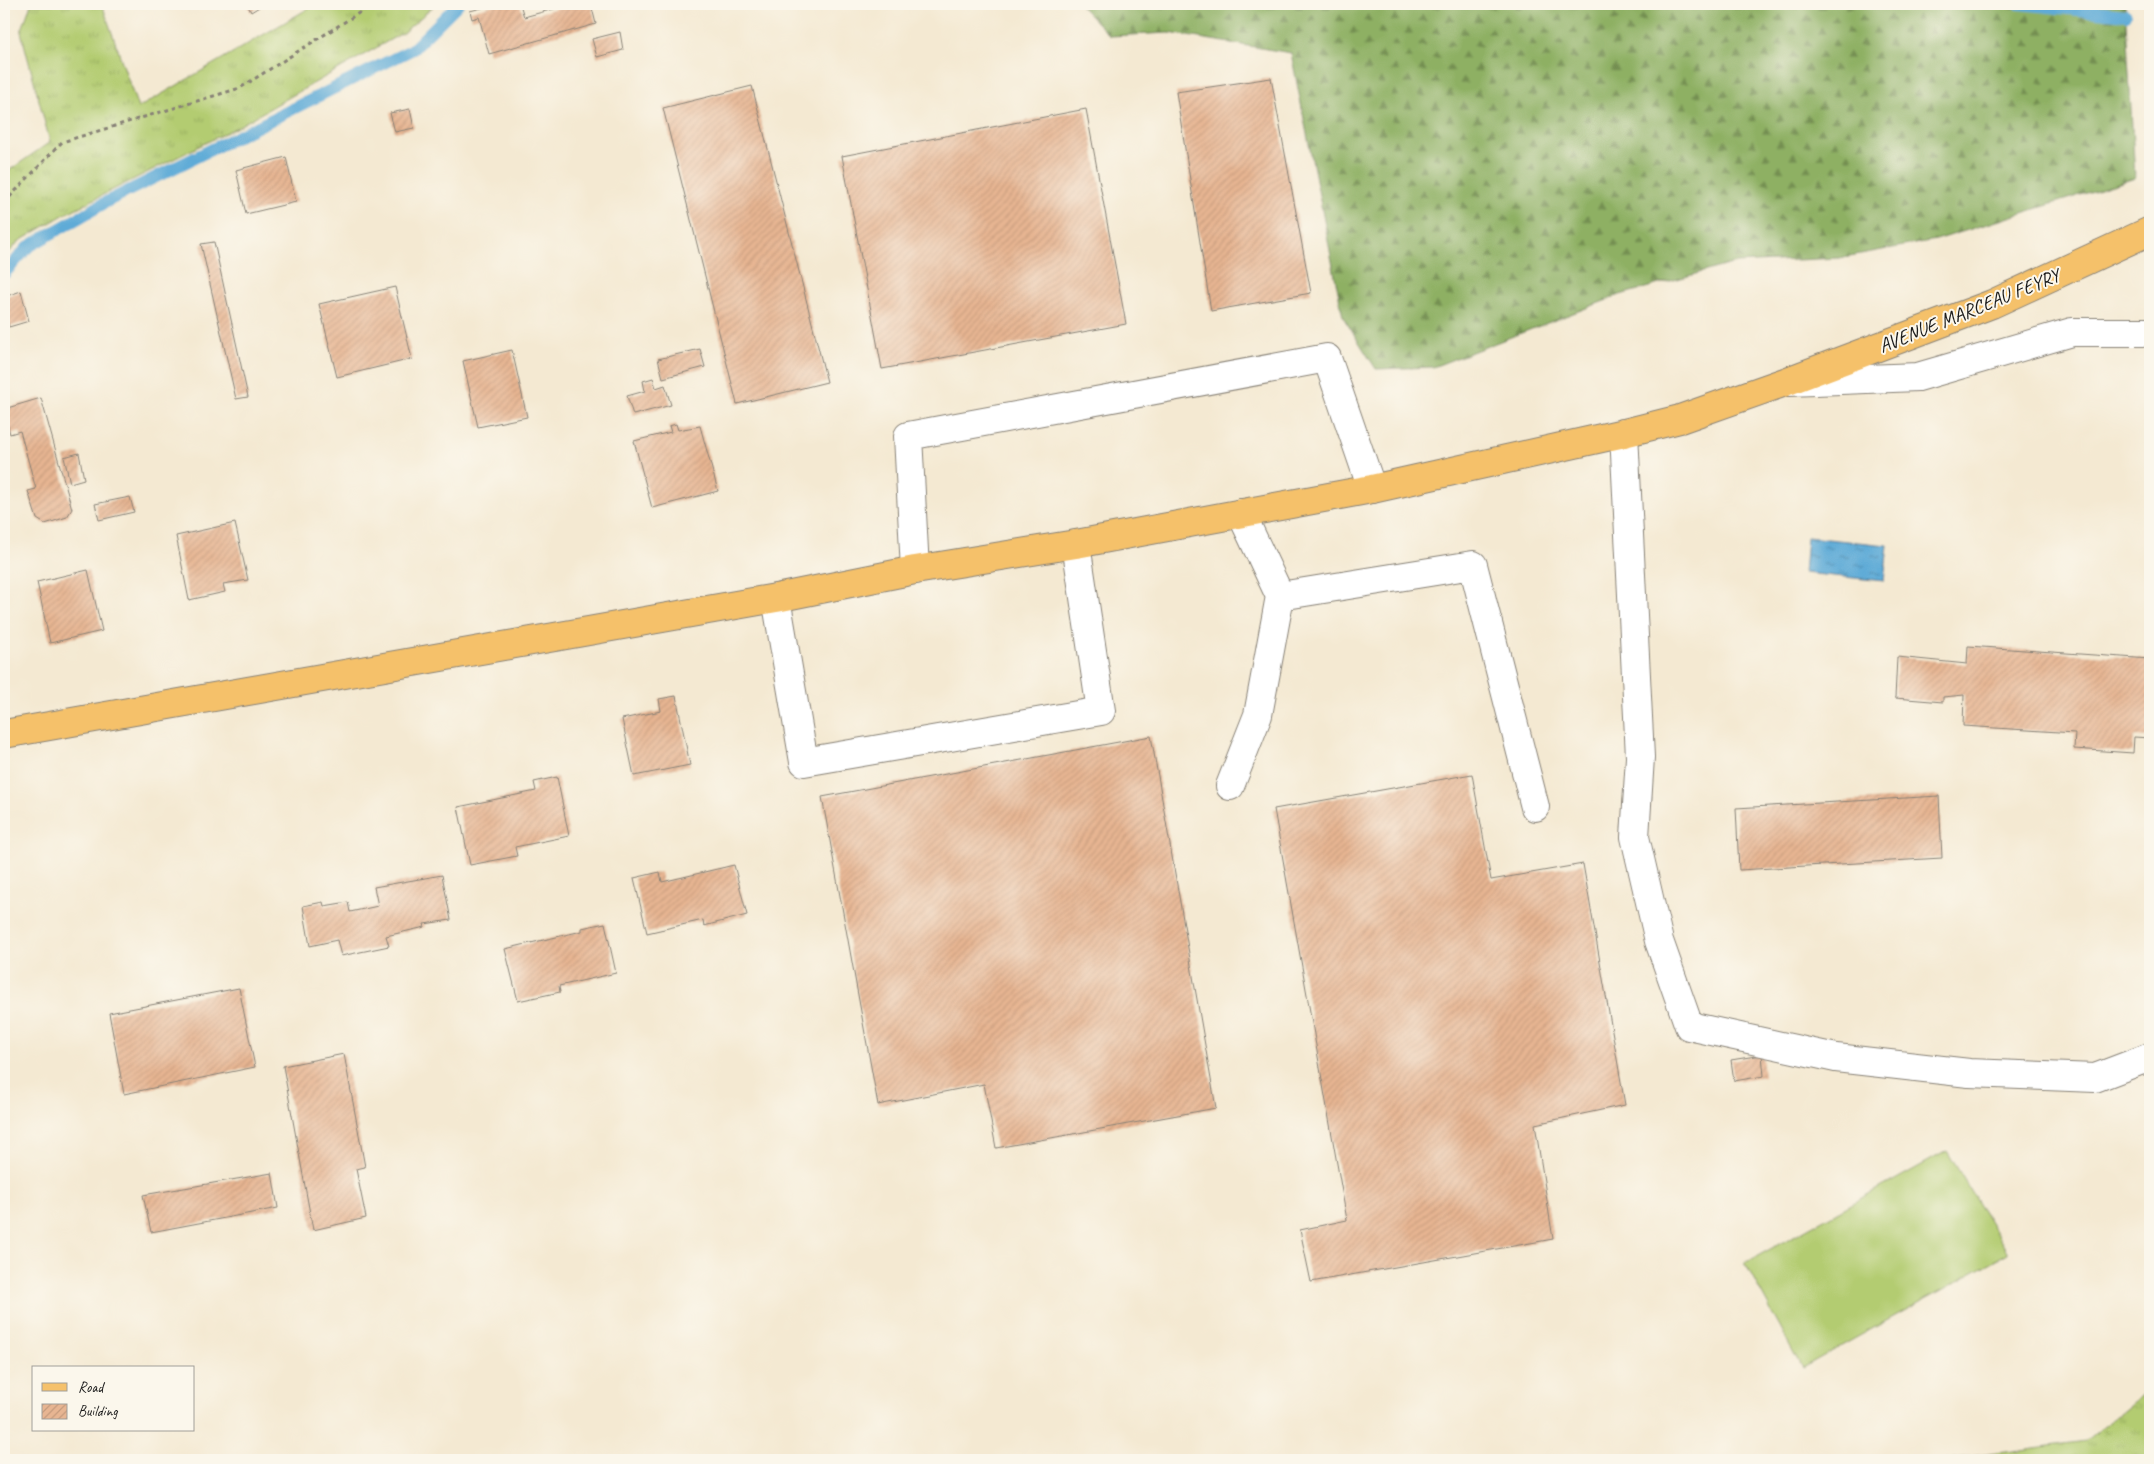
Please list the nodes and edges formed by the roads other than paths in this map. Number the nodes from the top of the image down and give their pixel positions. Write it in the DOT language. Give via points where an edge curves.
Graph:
graph roads {
  1 [pos="2150,231"];
  2 [pos="2150,332"];
  3 [pos="1785,382"];
  4 [pos="1624,433"];
  5 [pos="1372,489"];
  6 [pos="1241,513"];
  7 [pos="1076,544"];
  8 [pos="915,570"];
  9 [pos="1280,596"];
  10 [pos="776,598"];
  11 [pos="4,734"];
  12 [pos="1230,786"];
  13 [pos="1535,807"];
  14 [pos="2150,1057"];
  1 -- 3 [label="main road, AVENUE MARCEAU FEYRY" via="1992,304"];
  2 -- 3 [label="street" via="2072,332 1918,377"];
  3 -- 4 [label="main road, AVENUE MARCEAU FEYRY" via="1680,419"];
  4 -- 5 [label="main road, AVENUE MARCEAU FEYRY"];
  4 -- 14 [label="street" via="1640,757 1635,837 1660,941 1689,1026 1836,1058 1970,1073 2096,1078"];
  5 -- 6 [label="main road, AVENUE MARCEAU FEYRY"];
  5 -- 8 [label="street" via="1326,358 908,436"];
  6 -- 7 [label="main road, AVENUE MARCEAU FEYRY"];
  6 -- 9 [label="street"];
  7 -- 8 [label="main road, AVENUE MARCEAU FEYRY"];
  7 -- 10 [label="street" via="1102,711 804,762"];
  8 -- 10 [label="main road, AVENUE MARCEAU FEYRY"];
  9 -- 12 [label="street" via="1258,715"];
  9 -- 13 [label="street" via="1473,565"];
  10 -- 11 [label="main road, AVENUE MARCEAU FEYRY"];
}
